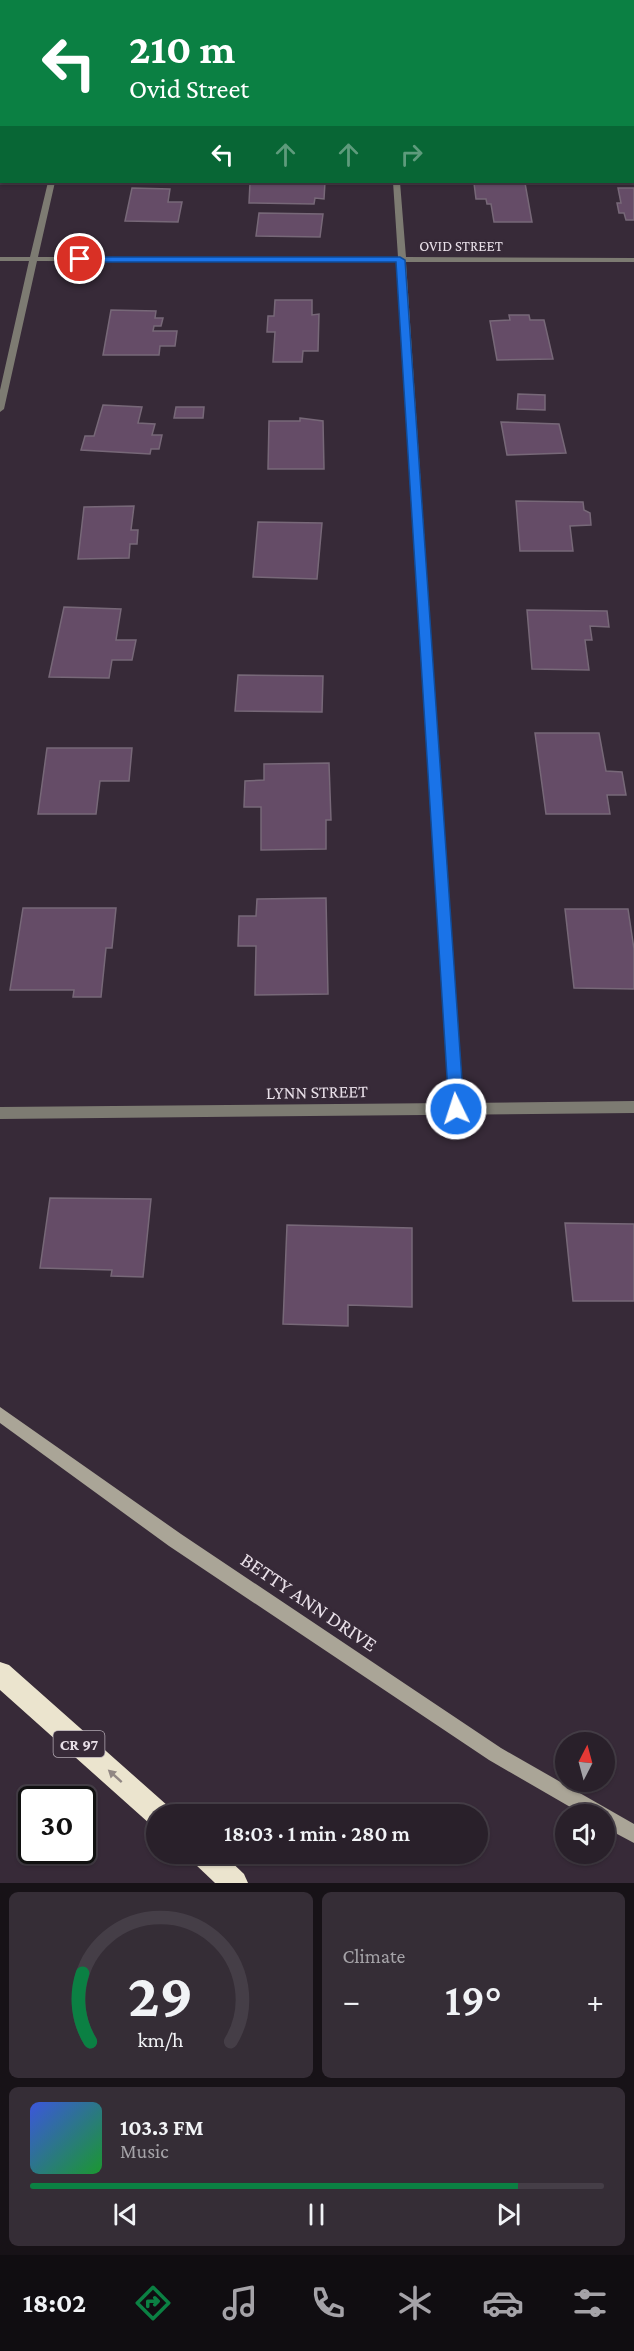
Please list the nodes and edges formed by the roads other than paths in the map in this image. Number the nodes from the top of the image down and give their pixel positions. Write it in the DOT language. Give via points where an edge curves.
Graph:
graph roads {
  1 [pos="51,183"];
  2 [pos="397,183"];
  3 [pos="0,259"];
  4 [pos="34,259"];
  5 [pos="400,260"];
  6 [pos="634,260"];
  7 [pos="0,409"];
  8 [pos="634,1107"];
  9 [pos="456,1109"];
  10 [pos="0,1113"];
  11 [pos="0,1414"];
  12 [pos="0,1674"];
  13 [pos="147,1804"];
  14 [pos="583,1804"];
  15 [pos="615,1823"];
  16 [pos="634,1834"];
  17 [pos="214,1864"];
  18 [pos="236,1883"];
  1 -- 4 [label="street"];
  2 -- 5 [label="street"];
  3 -- 4 [label="street, OVID STREET"];
  4 -- 5 [label="street, OVID STREET"];
  4 -- 7 [label="street"];
  5 -- 6 [label="street, OVID STREET"];
  5 -- 9 [label="street"];
  8 -- 9 [label="street, LYNN STREET"];
  9 -- 10 [label="street, LYNN STREET"];
  11 -- 14 [label="street, BETTY ANN DRIVE" via="175,1540 476,1741"];
  13 -- 12 [label="highway, CR 97, one-way"];
  15 -- 16 [label="street, BETTY ANN DRIVE"];
  17 -- 18 [label="highway"];
}
